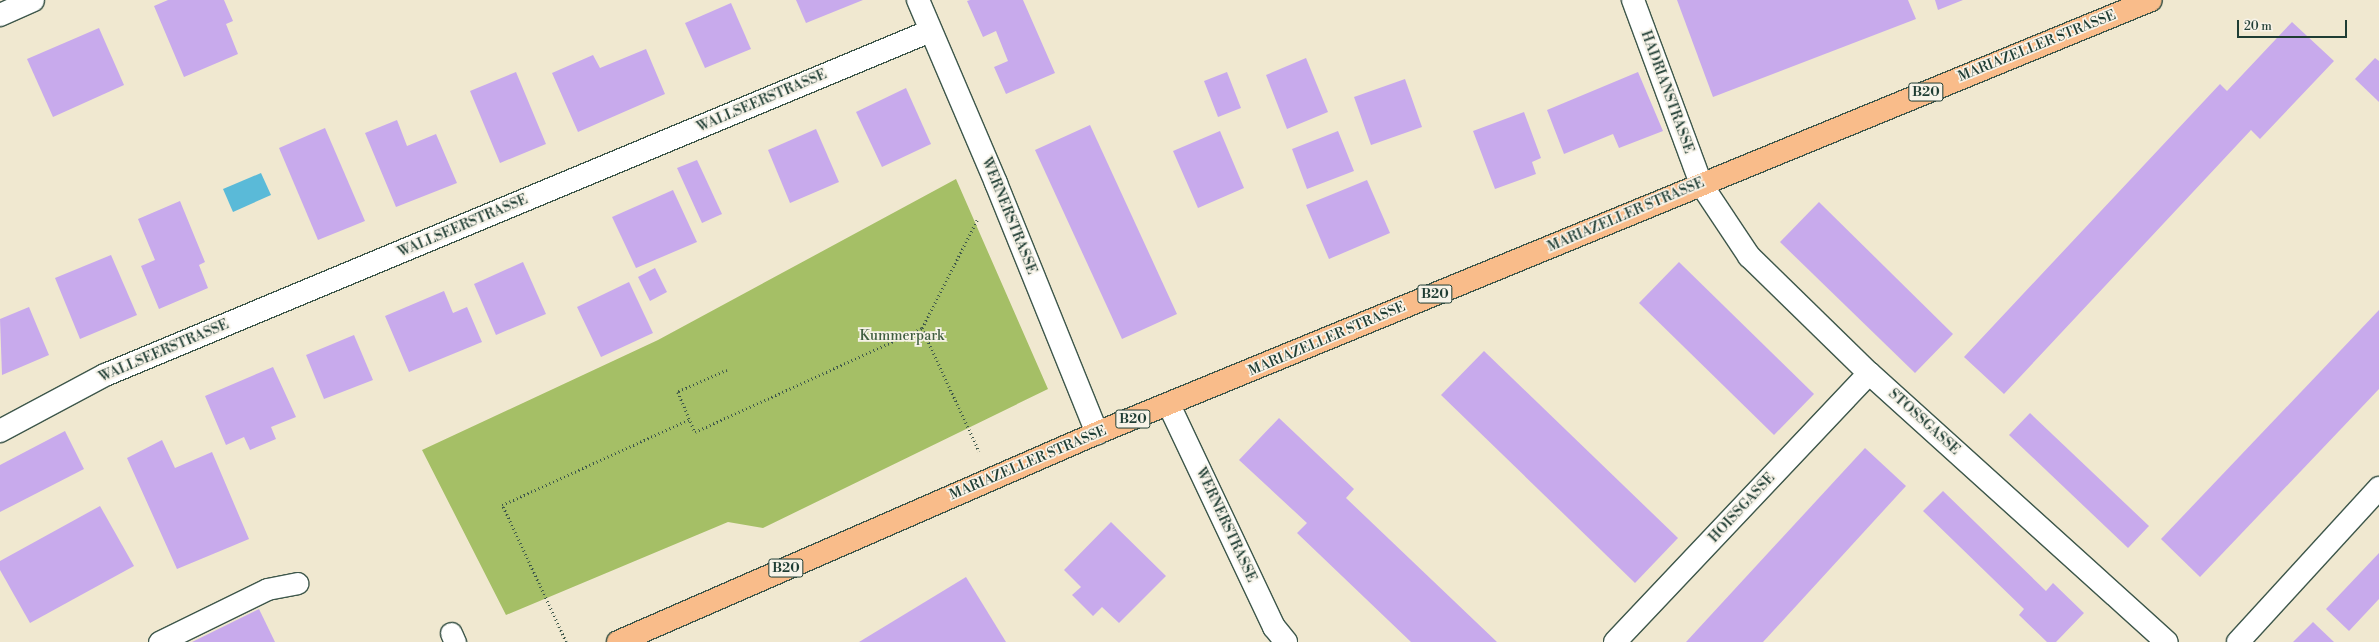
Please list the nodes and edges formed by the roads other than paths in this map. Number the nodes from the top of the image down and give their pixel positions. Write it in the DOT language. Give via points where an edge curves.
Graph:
graph roads {
  1 [pos="34,0"];
  2 [pos="918,0"];
  3 [pos="1633,0"];
  4 [pos="2151,0"];
  5 [pos="0,15"];
  6 [pos="930,31"];
  7 [pos="1701,184"];
  8 [pos="1869,373"];
  9 [pos="1169,405"];
  10 [pos="0,431"];
  11 [pos="1097,433"];
  12 [pos="2379,488"];
  13 [pos="297,583"];
  14 [pos="159,642"];
  15 [pos="618,642"];
  16 [pos="1286,642"];
  17 [pos="1615,642"];
  18 [pos="2167,642"];
  19 [pos="2238,642"];
  1 -- 5 [label="street"];
  2 -- 6 [label="street, WERNERSTRASSE"];
  3 -- 7 [label="street, HADRIANSTRASSE"];
  4 -- 7 [label="main road, MARIAZELLER STRASSE / B20"];
  6 -- 10 [label="street, WALLSEERSTRASSE" via="105,375"];
  6 -- 11 [label="street, WERNERSTRASSE" via="996,183"];
  7 -- 8 [label="street, STOSSGASSE" via="1749,256"];
  7 -- 9 [label="main road, MARIAZELLER STRASSE / B20"];
  8 -- 17 [label="street, HOISSGASSE"];
  8 -- 18 [label="street, STOSSGASSE"];
  9 -- 11 [label="main road, MARIAZELLER STRASSE / B20"];
  9 -- 16 [label="street, WERNERSTRASSE" via="1274,627"];
  11 -- 15 [label="main road, MARIAZELLER STRASSE / B20"];
  12 -- 19 [label="street"];
  13 -- 14 [label="lane" via="267,589"];
}
